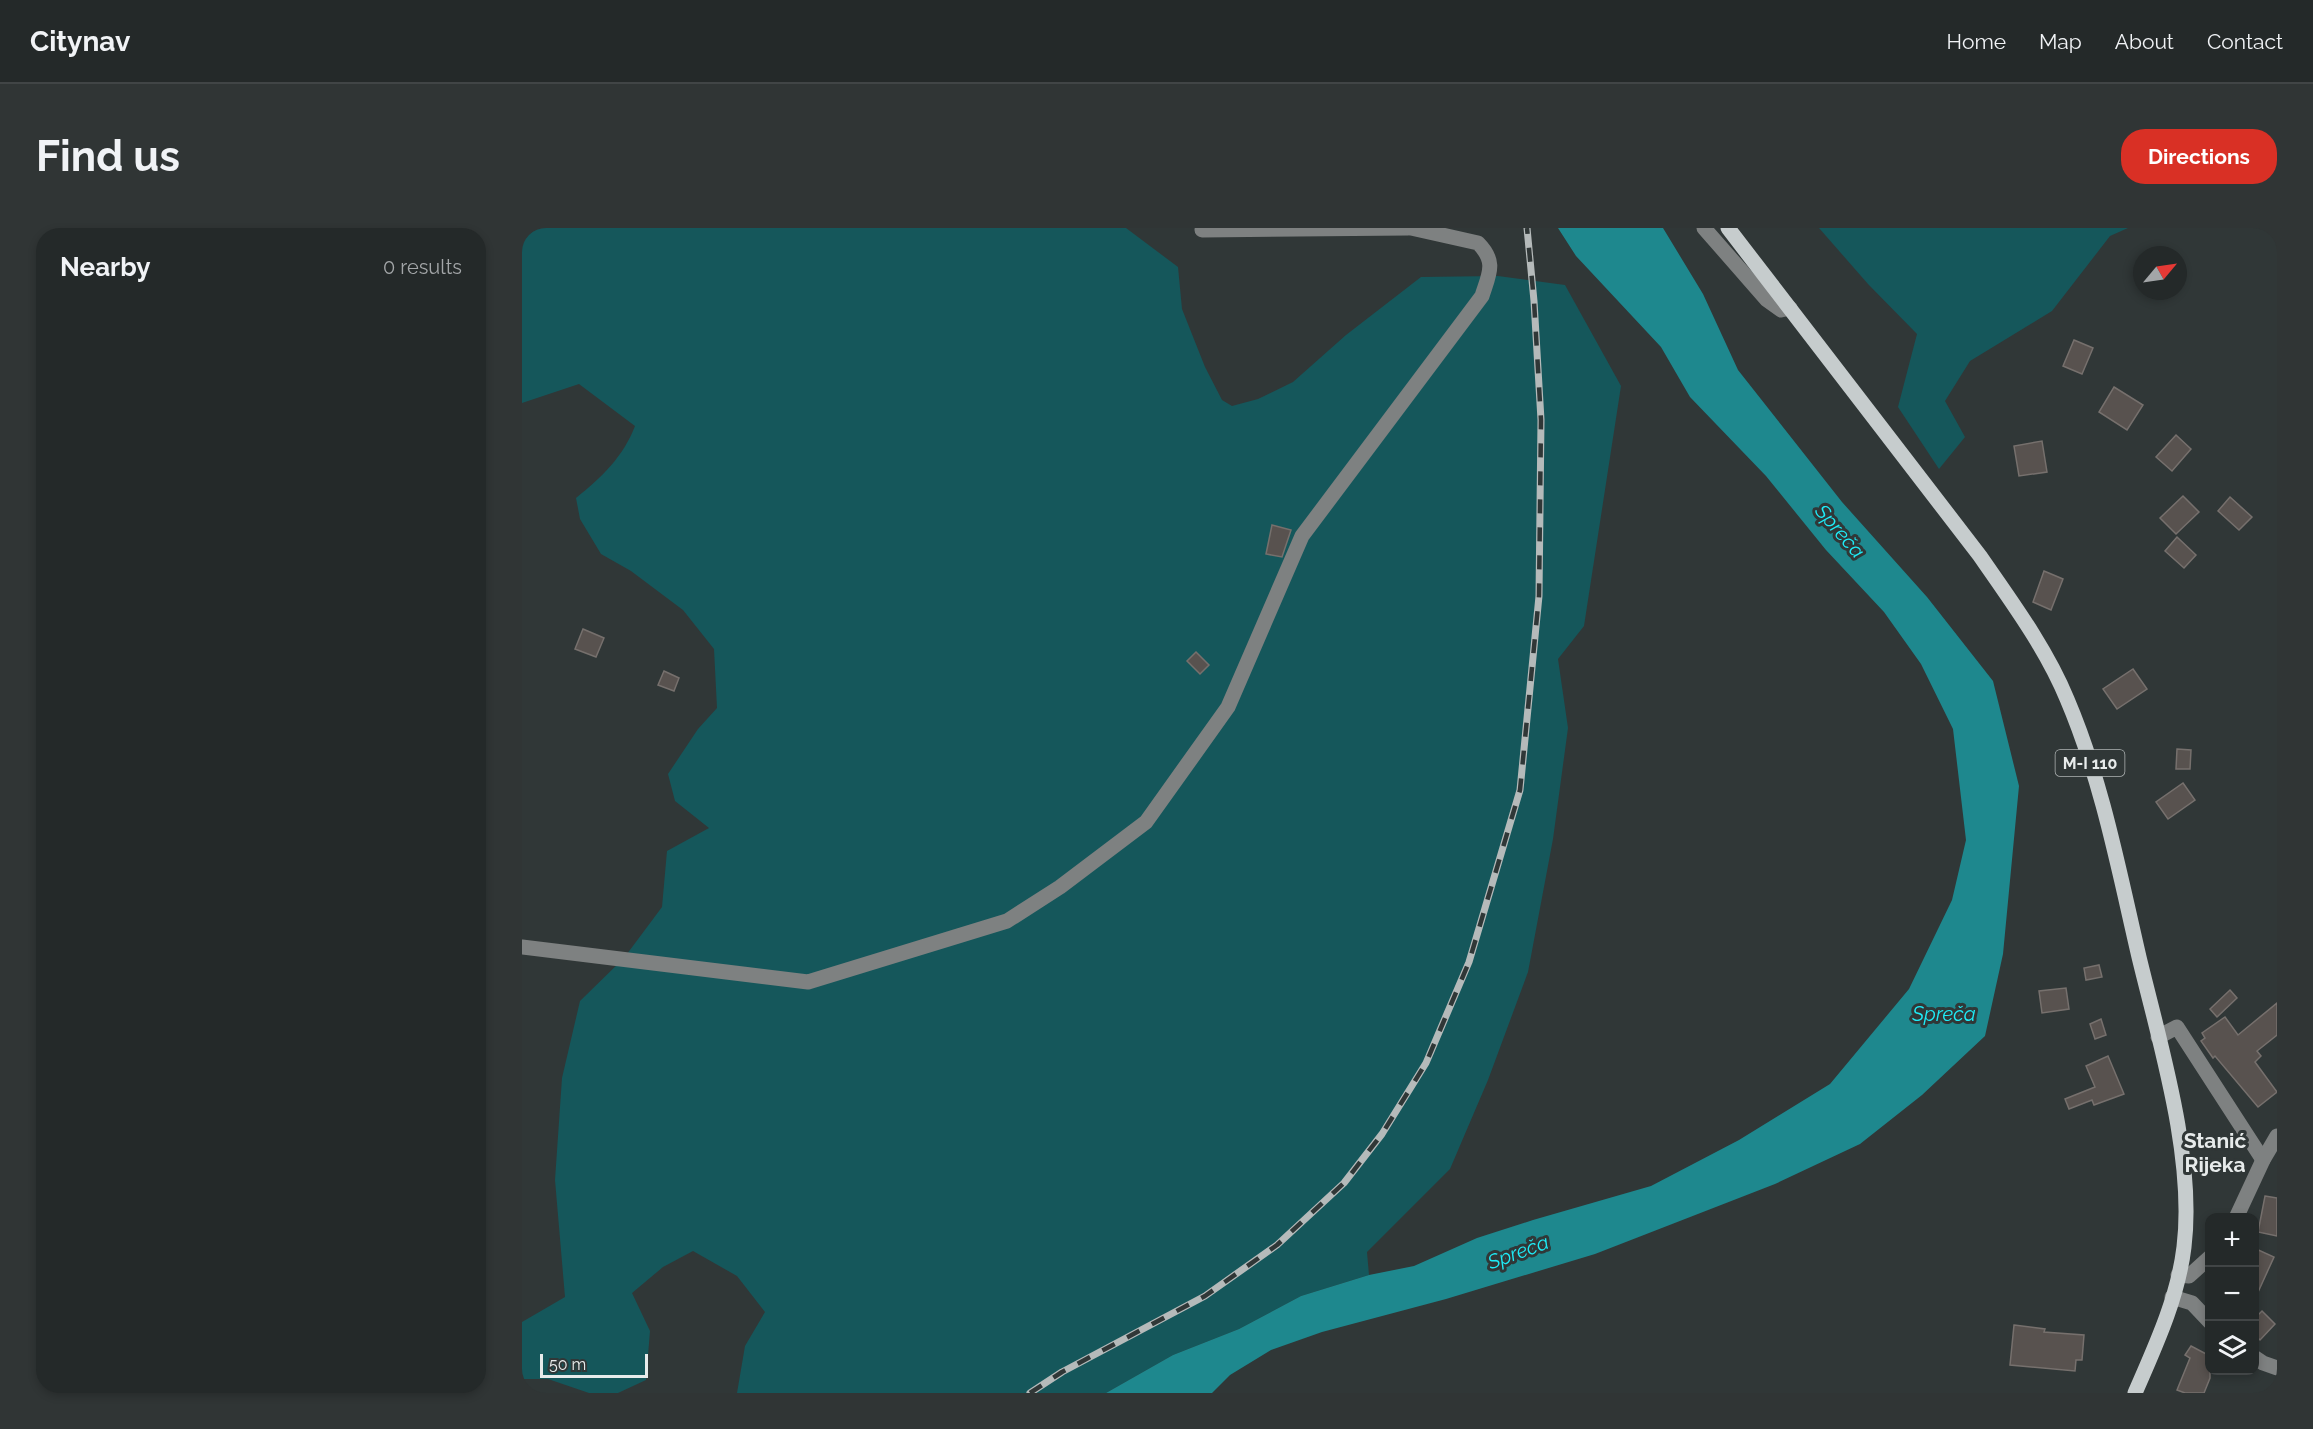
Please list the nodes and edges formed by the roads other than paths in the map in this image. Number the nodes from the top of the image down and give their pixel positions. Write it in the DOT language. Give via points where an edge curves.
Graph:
graph roads {
  1 [pos="1409,228"];
  2 [pos="1704,228"];
  3 [pos="1728,228"];
  4 [pos="1202,230"];
  5 [pos="1790,308"];
  6 [pos="522,947"];
  7 [pos="2158,1037"];
  8 [pos="2277,1136"];
  9 [pos="2263,1160"];
  10 [pos="2238,1213"];
  11 [pos="2205,1262"];
  12 [pos="2178,1275"];
  13 [pos="2172,1297"];
  14 [pos="2209,1321"];
  15 [pos="2259,1361"];
  16 [pos="2277,1368"];
  17 [pos="2135,1393"];
  1 -- 4 [label="street"];
  1 -- 6 [label="street" via="1478,243 1486,250 1491,265 1482,296 1302,536 1228,707 1146,822 1060,887 1007,921 808,982"];
  2 -- 5 [label="street" via="1767,300 1781,310"];
  3 -- 5 [label="main road, M-I 110"];
  5 -- 7 [label="main road, M-I 110" via="1980,556 2066,696 2094,775"];
  7 -- 9 [label="street" via="2177,1027"];
  7 -- 12 [label="main road, M-I 110" via="2182,1156 2186,1209"];
  8 -- 9 [label="street"];
  9 -- 10 [label="street"];
  11 -- 12 [label="street" via="2189,1276"];
  12 -- 13 [label="main road, M-I 110"];
  13 -- 14 [label="street" via="2192,1303"];
  13 -- 17 [label="main road, M-I 110"];
  15 -- 16 [label="street"];
}
